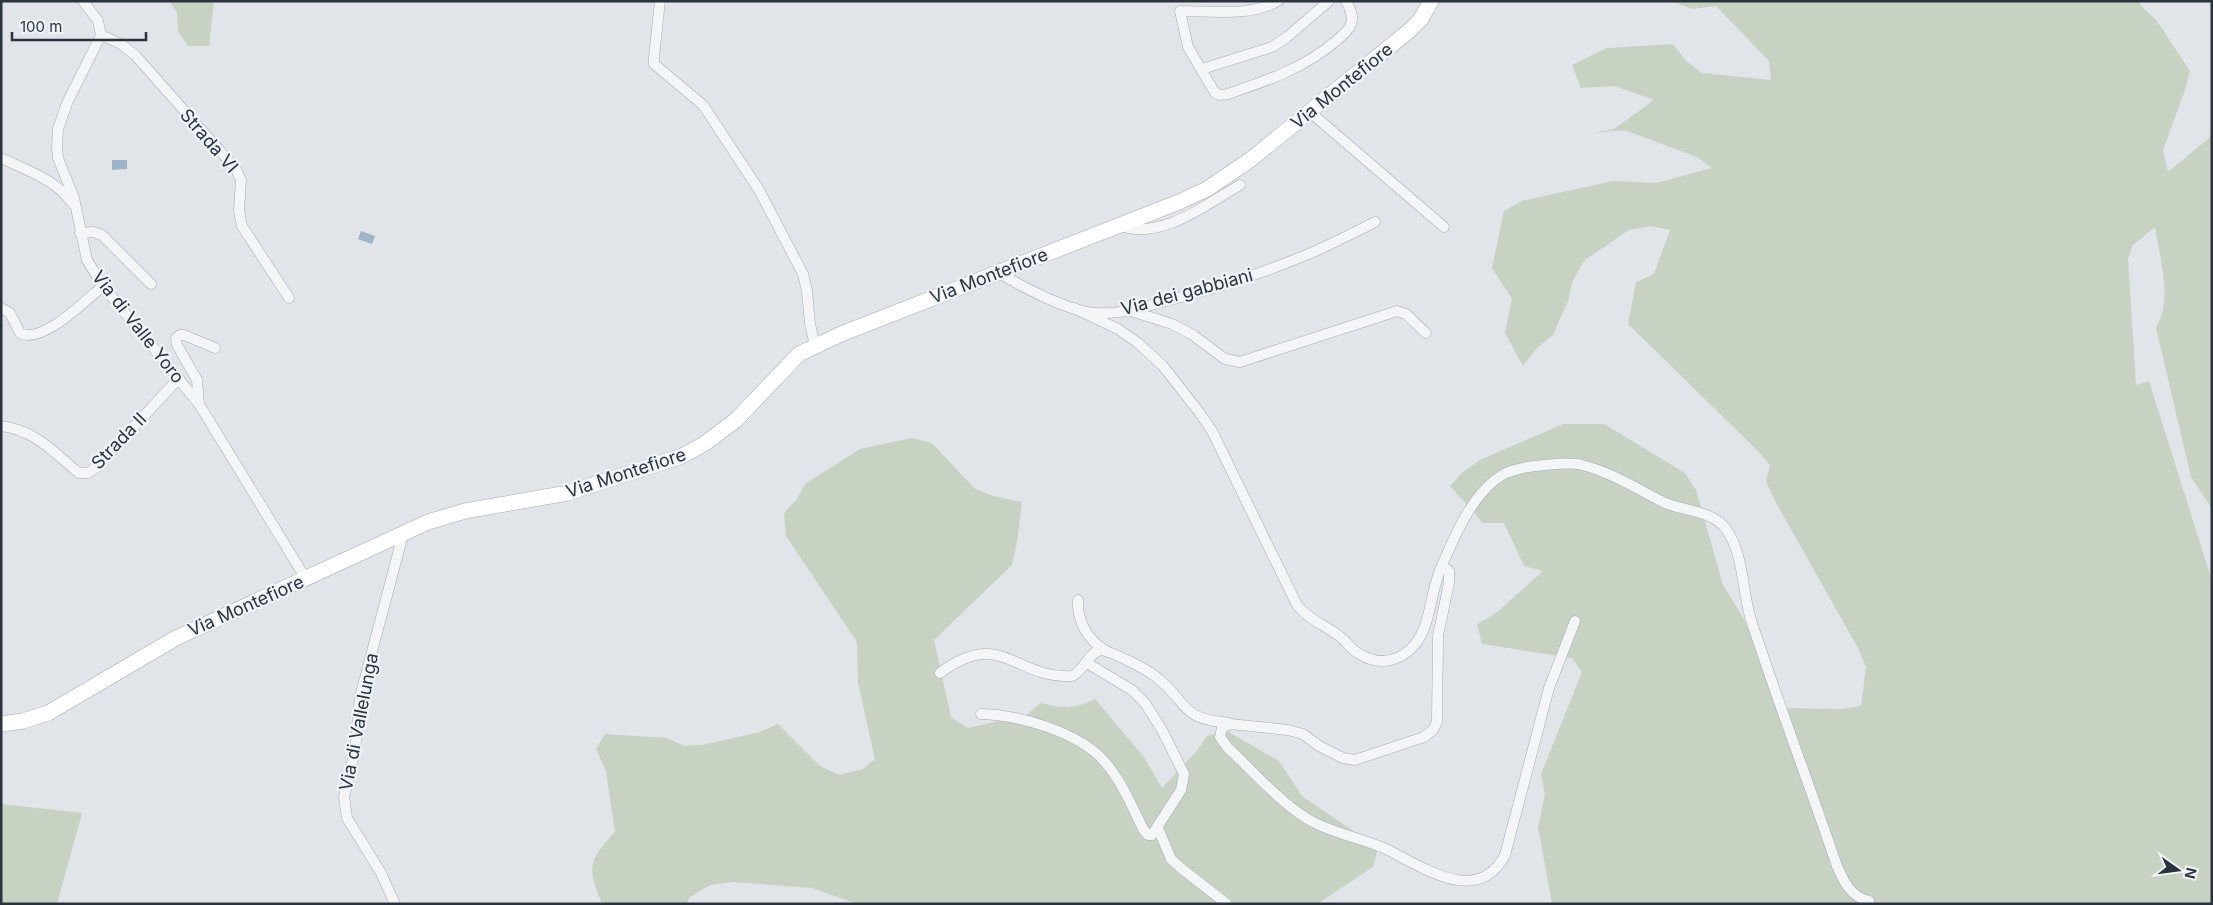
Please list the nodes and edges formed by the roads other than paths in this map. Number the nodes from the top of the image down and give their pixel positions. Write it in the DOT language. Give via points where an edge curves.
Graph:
graph roads {
  1 [pos="83,1"];
  2 [pos="660,1"];
  3 [pos="1278,1"];
  4 [pos="1329,1"];
  5 [pos="1346,1"];
  6 [pos="1431,1"];
  7 [pos="1180,6"];
  8 [pos="101,35"];
  9 [pos="1202,69"];
  10 [pos="1310,112"];
  11 [pos="1,158"];
  12 [pos="1240,185"];
  13 [pos="77,210"];
  14 [pos="1375,222"];
  15 [pos="1119,225"];
  16 [pos="1444,227"];
  17 [pos="80,233"];
  18 [pos="998,272"];
  19 [pos="152,284"];
  20 [pos="103,286"];
  21 [pos="289,298"];
  22 [pos="1,308"];
  23 [pos="1074,308"];
  24 [pos="1125,310"];
  25 [pos="1426,332"];
  26 [pos="815,346"];
  27 [pos="215,348"];
  28 [pos="179,378"];
  29 [pos="199,404"];
  30 [pos="1,426"];
  31 [pos="404,532"];
  32 [pos="1440,570"];
  33 [pos="306,579"];
  34 [pos="1078,600"];
  35 [pos="1574,621"];
  36 [pos="1105,650"];
  37 [pos="1087,663"];
  38 [pos="940,673"];
  39 [pos="981,714"];
  40 [pos="1,724"];
  41 [pos="1240,724"];
  42 [pos="1158,828"];
  43 [pos="1869,901"];
  44 [pos="395,904"];
  45 [pos="1227,904"];
  1 -- 8 [label="street" via="98,21"];
  2 -- 26 [label="street" via="654,64 703,106 759,190 802,274"];
  3 -- 7 [label="street" via="1232,12"];
  4 -- 9 [label="street" via="1276,45"];
  5 -- 9 [label="street" via="1352,20 1348,30 1316,57 1294,70 1222,95 1213,90"];
  6 -- 10 [label="main road, Via Montefiore" via="1421,19 1409,31"];
  7 -- 9 [label="street" via="1187,43"];
  8 -- 13 [label="street, Via di Valle Yoro" via="67,103 58,134 58,158"];
  8 -- 21 [label="street, Strada VI" via="135,55 236,169 241,180 239,211 242,226"];
  10 -- 15 [label="main road, Via Montefiore" via="1213,186"];
  10 -- 16 [label="street"];
  11 -- 13 [label="street" via="52,183"];
  12 -- 15 [label="street" via="1161,227 1140,230"];
  13 -- 17 [label="street, Via di Valle Yoro"];
  14 -- 24 [label="street, Via dei gabbiani" via="1298,259 1229,284"];
  15 -- 18 [label="main road, Via Montefiore"];
  17 -- 19 [label="street" via="102,235"];
  17 -- 20 [label="street, Via di Valle Yoro" via="88,263"];
  18 -- 23 [label="street, Via dei gabbiani"];
  18 -- 26 [label="main road, Via Montefiore"];
  20 -- 22 [label="street" via="57,324 36,336 20,333 10,313"];
  20 -- 28 [label="street, Via di Valle Yoro"];
  23 -- 24 [label="street, Via dei gabbiani" via="1096,313"];
  23 -- 32 [label="street" via="1132,338 1168,373 1212,431 1297,606 1310,619 1342,638 1355,651 1372,659 1395,660 1406,654 1424,629"];
  24 -- 25 [label="street" via="1172,324 1222,357 1236,362 1251,360 1397,311 1409,316"];
  26 -- 31 [label="main road, Via Montefiore" via="791,361 736,420 688,453 568,493 456,513"];
  27 -- 29 [label="street" via="184,335 176,338 197,380"];
  28 -- 29 [label="street, Via di Valle Yoro"];
  28 -- 30 [label="street, Strada II" via="98,467 88,473 74,469 32,434"];
  29 -- 33 [label="street, Via di Valle Yoro"];
  31 -- 33 [label="main road, Via Montefiore"];
  31 -- 44 [label="street, Via di Vallelunga" via="362,691 355,750 344,800 347,818 381,873"];
  32 -- 41 [label="street" via="1447,569 1450,577 1438,636 1437,722 1427,736 1355,760 1343,758 1303,734"];
  32 -- 43 [label="street" via="1465,517 1479,498 1503,475 1526,467 1581,464 1611,475 1670,506 1708,515 1718,521 1735,548 1751,619 1837,866 1849,889"];
  33 -- 40 [label="main road, Via Montefiore" via="176,638 48,713"];
  34 -- 36 [label="street" via="1078,612 1085,630 1092,641"];
  35 -- 41 [label="street" via="1548,688 1505,855 1495,871 1473,886 1447,883 1388,850 1322,827 1305,817 1224,744 1220,735 1222,728 1227,724"];
  36 -- 37 [label="street" via="1096,651"];
  36 -- 41 [label="street" via="1159,679 1195,717"];
  37 -- 38 [label="street" via="1072,676 1058,675 998,655 978,654 957,661"];
  37 -- 42 [label="street" via="1132,690 1145,703 1157,720 1182,772 1181,790"];
  39 -- 42 [label="street" via="1019,718 1085,745 1100,756 1114,773 1145,833 1152,835"];
  42 -- 45 [label="street" via="1172,859"];
}
